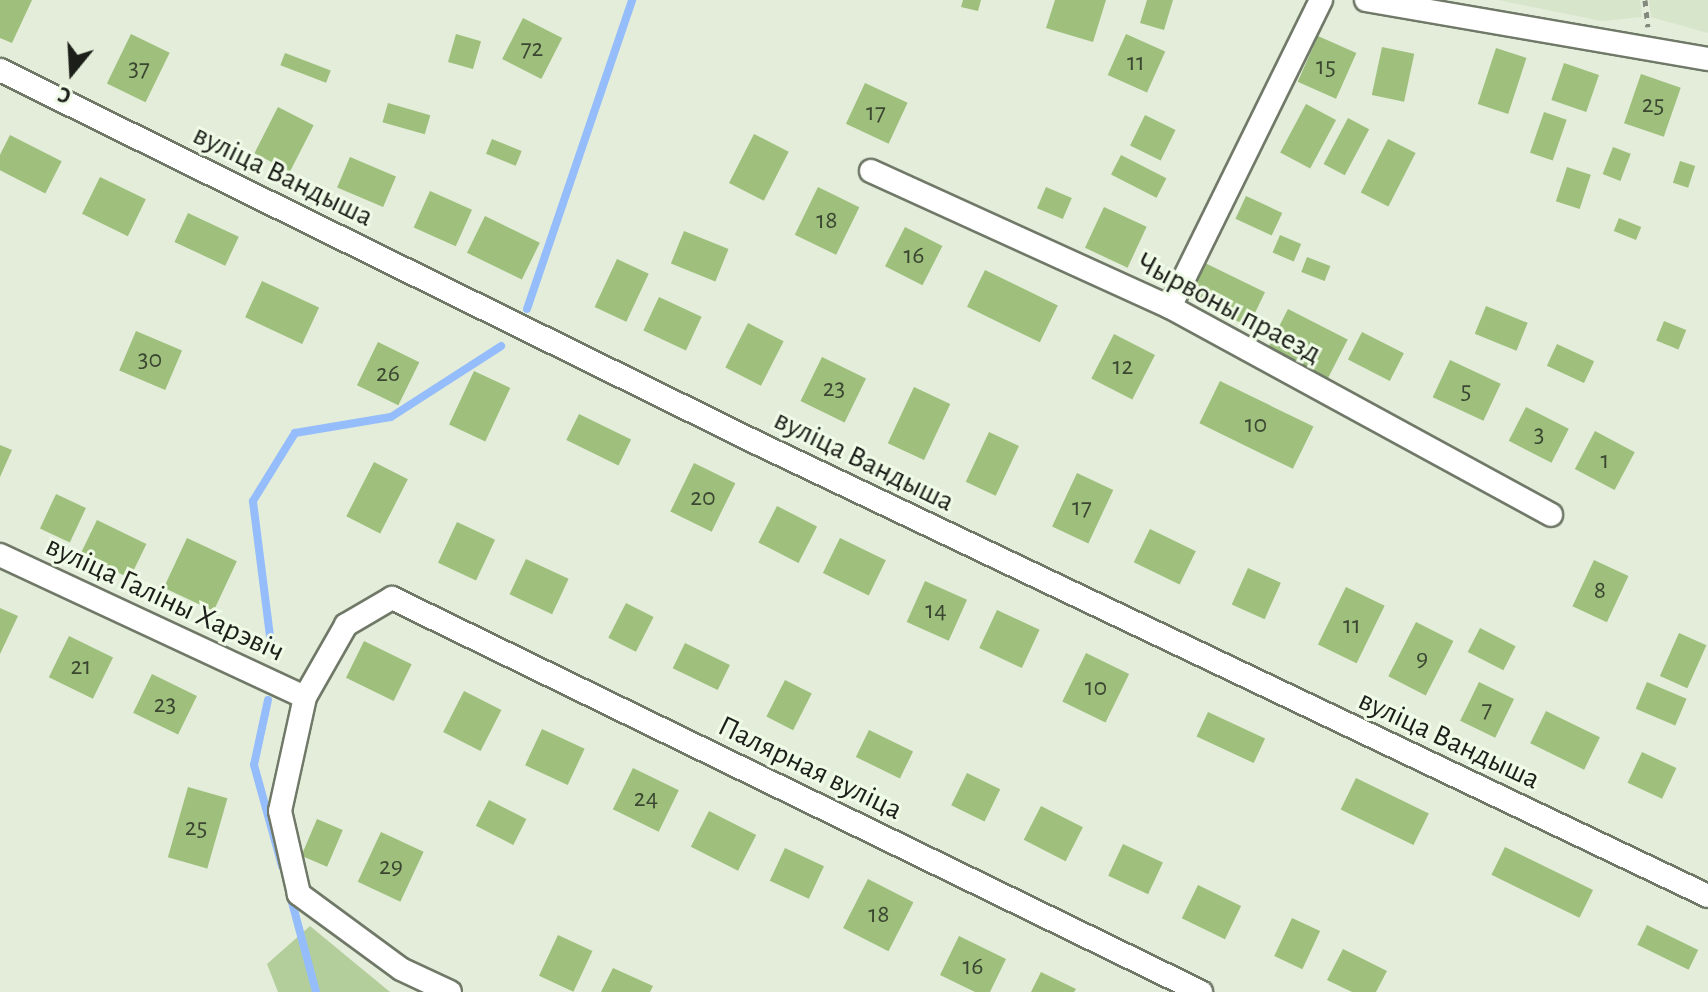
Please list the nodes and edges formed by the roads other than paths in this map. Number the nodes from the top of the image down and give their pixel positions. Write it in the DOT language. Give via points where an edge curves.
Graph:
graph roads {
  1 [pos="1321,0"];
  2 [pos="1366,0"];
  3 [pos="1708,59"];
  4 [pos="0,70"];
  5 [pos="871,171"];
  6 [pos="1170,307"];
  7 [pos="1551,515"];
  8 [pos="0,555"];
  9 [pos="305,697"];
  10 [pos="1708,896"];
  11 [pos="450,992"];
  12 [pos="1201,992"];
  1 -- 6 [label="street"];
  2 -- 3 [label="street"];
  4 -- 10 [label="street, вуліца Вандыша" via="771,450"];
  5 -- 6 [label="street, Чырвоны праезд"];
  6 -- 7 [label="street, Чырвоны праезд"];
  8 -- 9 [label="street, вуліца Галіны Харэвіч"];
  9 -- 11 [label="street" via="280,811 299,894 401,969"];
  9 -- 12 [label="street, Палярная вуліца" via="346,625 392,598"];
}
